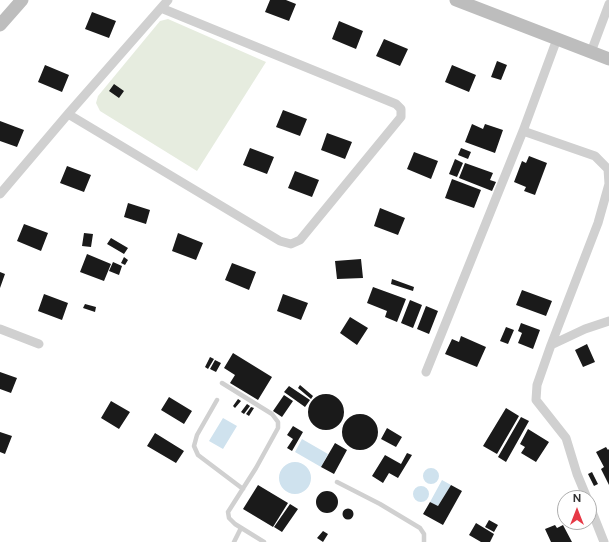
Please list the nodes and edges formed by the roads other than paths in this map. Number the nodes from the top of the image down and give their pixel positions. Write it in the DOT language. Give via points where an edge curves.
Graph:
graph roads {
  1 [pos="22,0"];
  2 [pos="168,0"];
  3 [pos="456,0"];
  4 [pos="609,4"];
  5 [pos="161,8"];
  6 [pos="0,25"];
  7 [pos="557,39"];
  8 [pos="591,52"];
  9 [pos="609,59"];
  10 [pos="68,114"];
  11 [pos="523,131"];
  12 [pos="0,194"];
  13 [pos="609,321"];
  14 [pos="0,329"];
  15 [pos="39,344"];
  16 [pos="551,345"];
  17 [pos="426,372"];
  18 [pos="222,383"];
  19 [pos="217,400"];
  20 [pos="336,482"];
  21 [pos="243,489"];
  22 [pos="584,490"];
  23 [pos="597,524"];
  24 [pos="241,528"];
  25 [pos="234,542"];
  26 [pos="264,542"];
  27 [pos="424,542"];
  28 [pos="604,542"];
  1 -- 6 [label="street"];
  2 -- 5 [label="street"];
  3 -- 7 [label="street"];
  4 -- 8 [label="street"];
  5 -- 10 [label="street"];
  5 -- 10 [label="street" via="396,104 401,109 402,118 300,240 291,244 280,241"];
  7 -- 8 [label="street"];
  7 -- 11 [label="street"];
  8 -- 9 [label="street"];
  10 -- 12 [label="street"];
  11 -- 16 [label="street" via="595,156 608,169 609,184 598,223"];
  11 -- 17 [label="street"];
  13 -- 16 [label="street"];
  14 -- 15 [label="street"];
  16 -- 22 [label="street" via="537,386 536,400 566,438"];
  18 -- 21 [label="lane" via="272,414 278,422 278,428"];
  19 -- 21 [label="lane" via="197,435 194,446 198,455"];
  20 -- 27 [label="lane" via="420,528 424,534"];
  21 -- 24 [label="lane" via="228,512 229,518"];
  23 -- 28 [label="street"];
  24 -- 25 [label="lane"];
  24 -- 26 [label="lane"];
}
